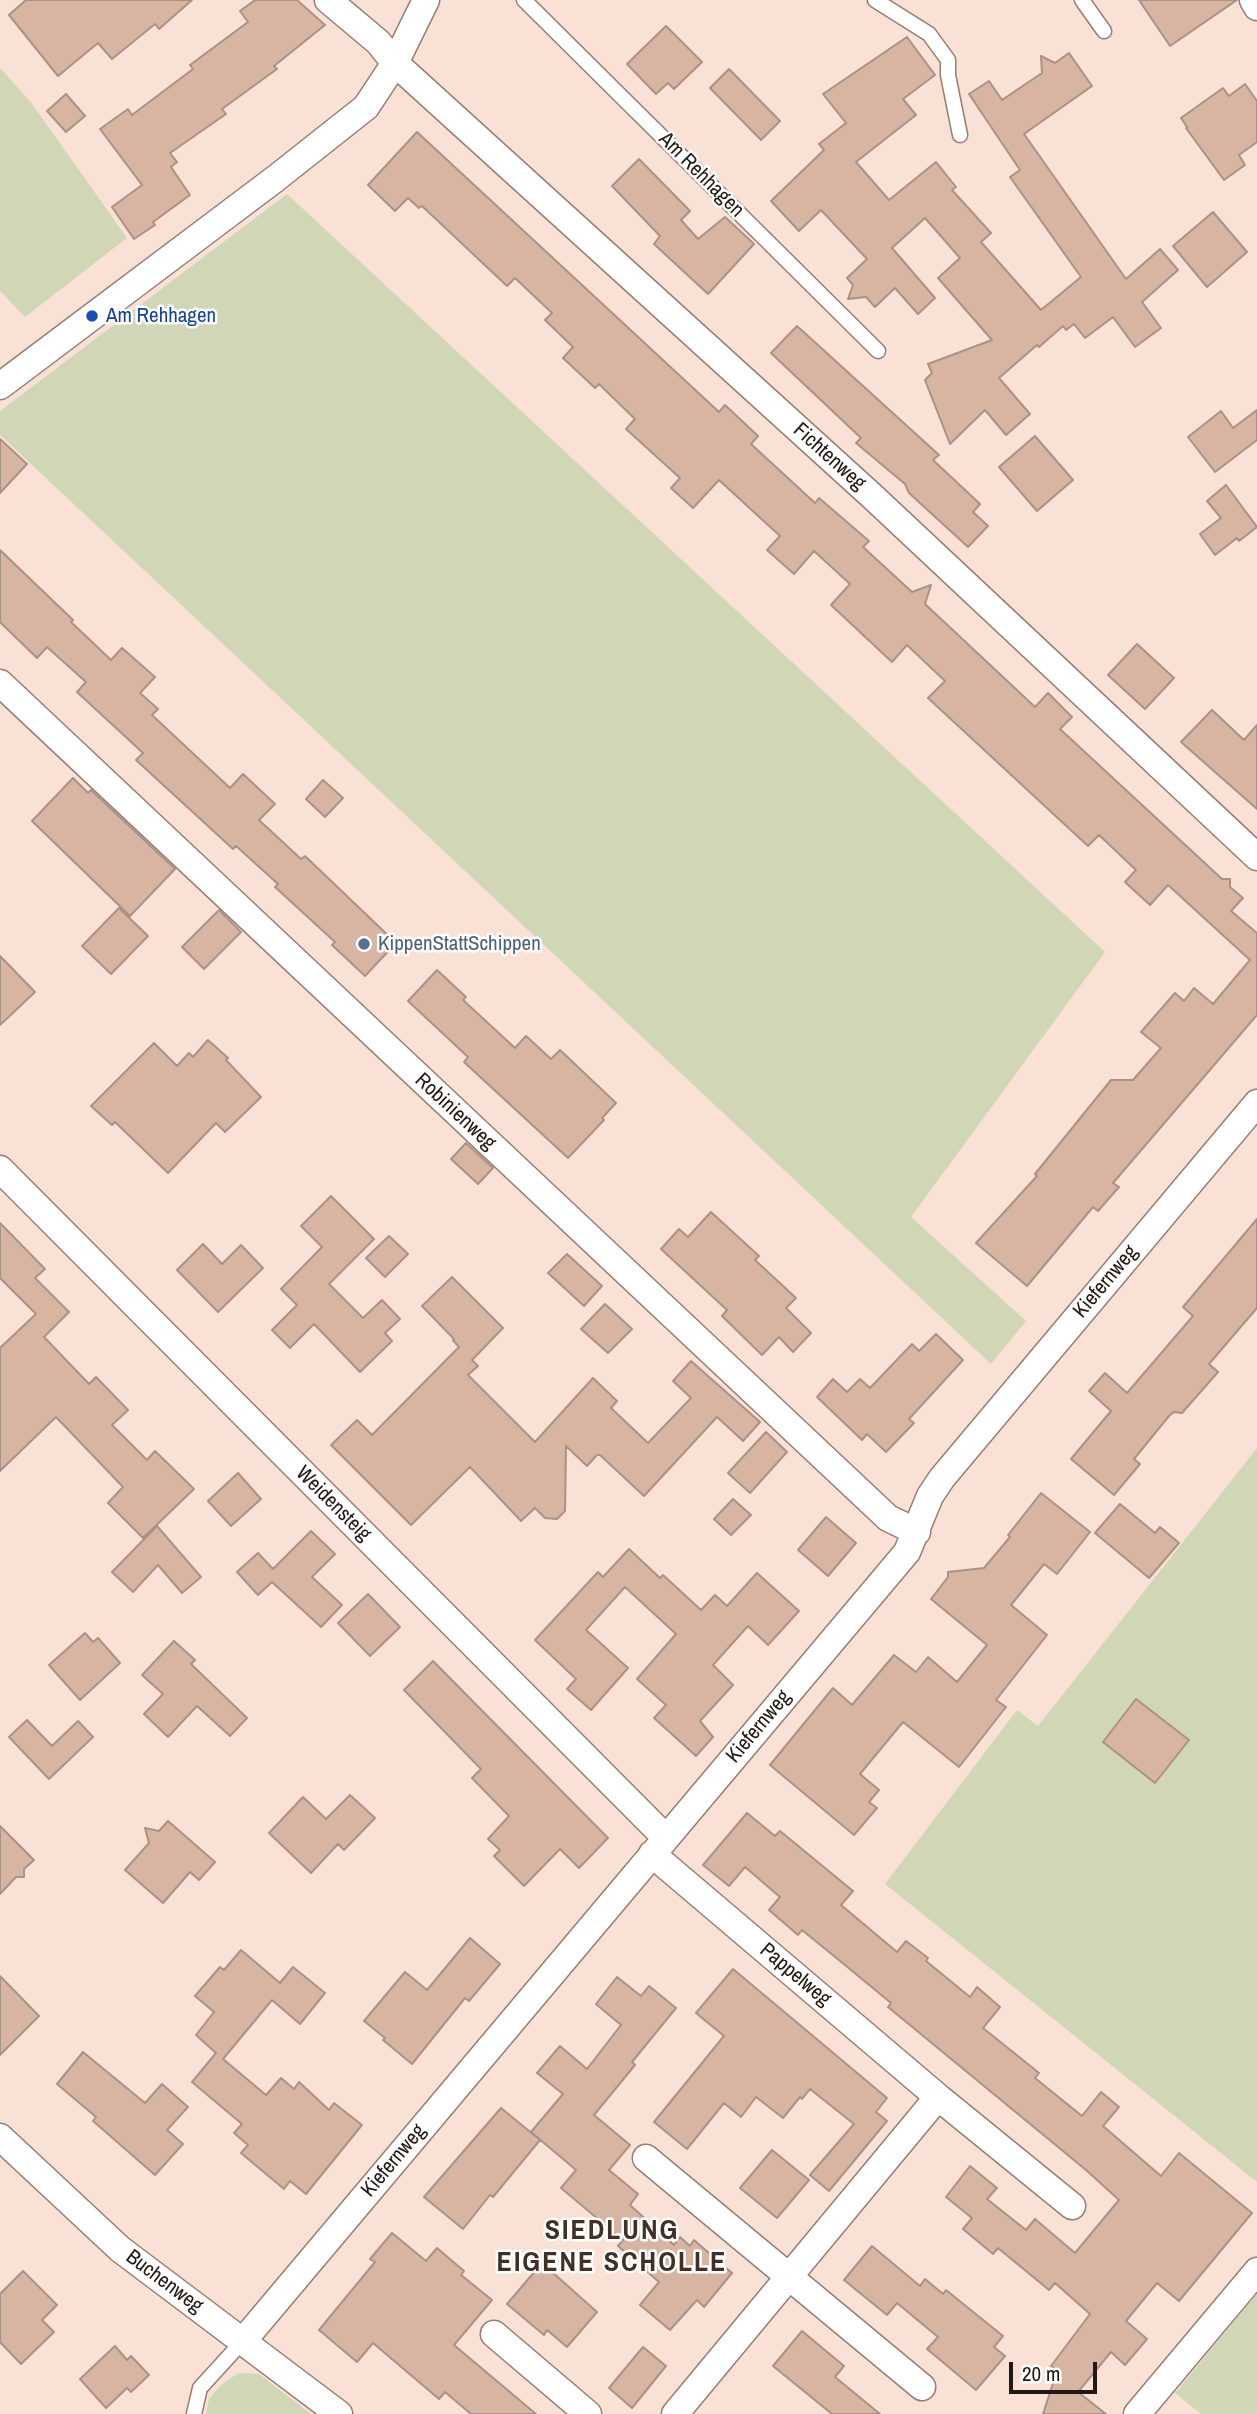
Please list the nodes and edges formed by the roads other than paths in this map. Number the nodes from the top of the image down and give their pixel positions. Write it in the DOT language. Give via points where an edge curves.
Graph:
graph roads {
  1 [pos="328,0"];
  2 [pos="426,0"];
  3 [pos="524,0"];
  4 [pos="875,0"];
  5 [pos="1083,0"];
  6 [pos="1252,0"];
  7 [pos="1257,7"];
  8 [pos="1104,31"];
  9 [pos="395,63"];
  10 [pos="960,135"];
  11 [pos="878,351"];
  12 [pos="0,386"];
  13 [pos="0,683"];
  14 [pos="1257,857"];
  15 [pos="1257,1103"];
  16 [pos="0,1169"];
  17 [pos="917,1532"];
  18 [pos="659,1846"];
  19 [pos="938,2096"];
  20 [pos="0,2137"];
  21 [pos="646,2158"];
  22 [pos="1072,2206"];
  23 [pos="1257,2271"];
  24 [pos="789,2276"];
  25 [pos="494,2334"];
  26 [pos="243,2341"];
  27 [pos="922,2387"];
  28 [pos="194,2414"];
  29 [pos="339,2414"];
  30 [pos="588,2414"];
  31 [pos="675,2414"];
  32 [pos="1137,2414"];
  1 -- 9 [label="street, Fichtenweg"];
  2 -- 9 [label="street"];
  3 -- 11 [label="lane, Am Rehhagen"];
  4 -- 10 [label="lane" via="929,34 948,60"];
  5 -- 8 [label="lane"];
  6 -- 7 [label="street"];
  9 -- 12 [label="street" via="366,107"];
  9 -- 14 [label="street, Fichtenweg" via="873,497"];
  13 -- 17 [label="street, Robinienweg" via="888,1518"];
  15 -- 17 [label="street, Kiefernweg" via="942,1478"];
  16 -- 18 [label="street, Weidensteig"];
  17 -- 18 [label="street, Kiefernweg" via="907,1552"];
  18 -- 19 [label="street, Pappelweg"];
  18 -- 26 [label="street, Kiefernweg"];
  19 -- 22 [label="street, Pappelweg"];
  19 -- 24 [label="street"];
  20 -- 26 [label="street, Buchenweg" via="120,2249"];
  21 -- 24 [label="street"];
  23 -- 32 [label="street"];
  24 -- 27 [label="street"];
  24 -- 31 [label="street"];
  25 -- 30 [label="street"];
  26 -- 28 [label="lane" via="200,2388"];
  26 -- 29 [label="street, Buchenweg"];
}
